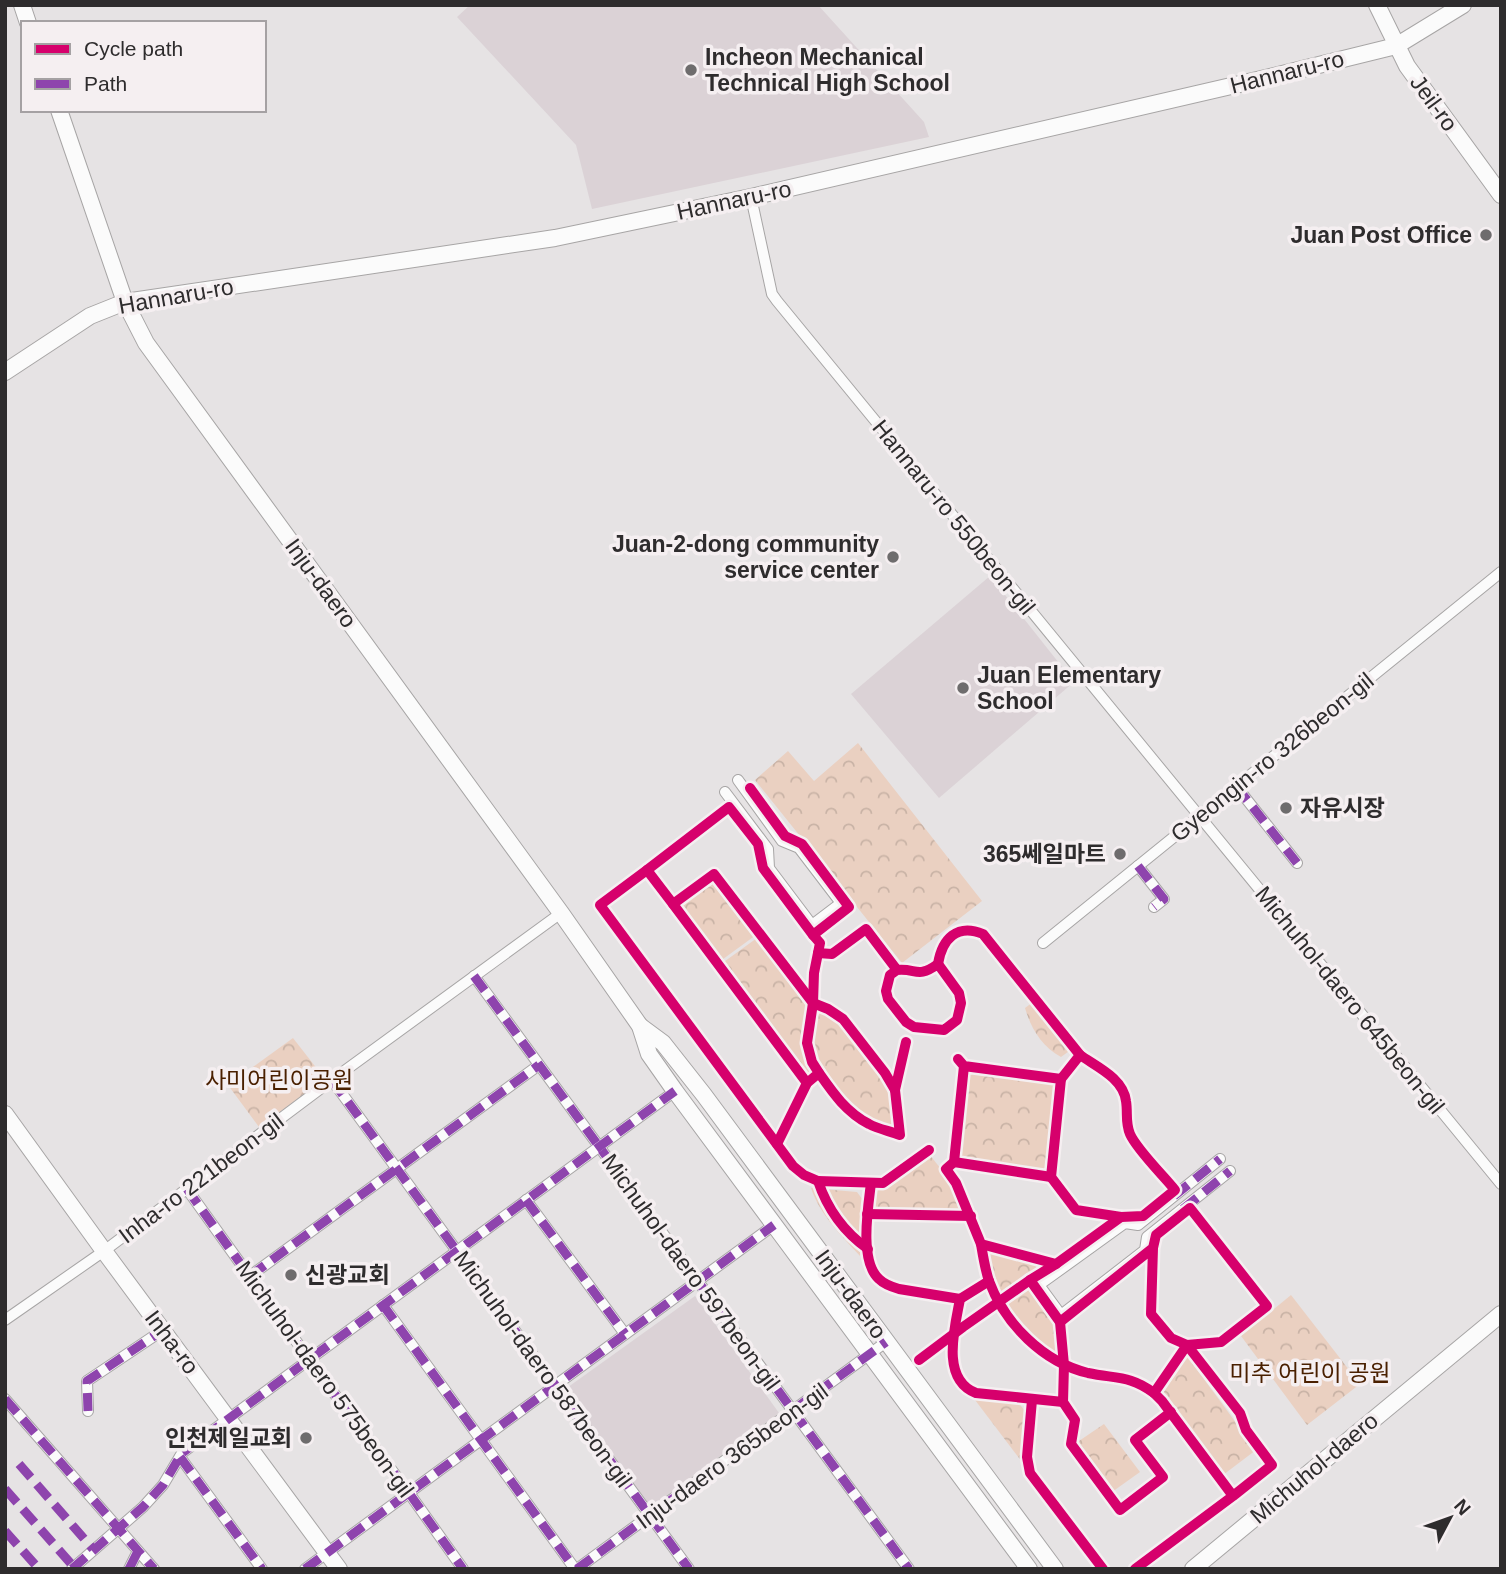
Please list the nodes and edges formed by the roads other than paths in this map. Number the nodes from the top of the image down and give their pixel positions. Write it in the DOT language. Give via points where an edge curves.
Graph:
graph roads {
  1 [pos="1377,5"];
  2 [pos="1463,5"];
  3 [pos="1396,46"];
  4 [pos="60,112"];
  5 [pos="1501,195"];
  6 [pos="751,197"];
  7 [pos="125,302"];
  8 [pos="5,372"];
  9 [pos="1501,572"];
  10 [pos="738,780"];
  11 [pos="1236,786"];
  12 [pos="725,792"];
  13 [pos="1199,816"];
  14 [pos="1297,863"];
  15 [pos="1138,866"];
  16 [pos="1154,907"];
  17 [pos="561,913"];
  18 [pos="1043,943"];
  19 [pos="474,976"];
  20 [pos="640,1026"];
  21 [pos="539,1065"];
  22 [pos="332,1080"];
  23 [pos="675,1091"];
  24 [pos="5,1114"];
  25 [pos="599,1147"];
  26 [pos="1220,1159"];
  27 [pos="397,1169"];
  28 [pos="1230,1171"];
  29 [pos="1501,1184"];
  30 [pos="187,1189"];
  31 [pos="526,1200"];
  32 [pos="774,1225"];
  33 [pos="104,1251"];
  34 [pos="457,1251"];
  35 [pos="250,1276"];
  36 [pos="698,1281"];
  37 [pos="383,1306"];
  38 [pos="1501,1314"];
  39 [pos="5,1320"];
  40 [pos="163,1330"];
  41 [pos="625,1334"];
  42 [pos="886,1342"];
  43 [pos="870,1354"];
  44 [pos="310,1359"];
  45 [pos="555,1386"];
  46 [pos="5,1399"];
  47 [pos="88,1411"];
  48 [pos="793,1411"];
  49 [pos="228,1419"];
  50 [pos="481,1440"];
  51 [pos="180,1457"];
  52 [pos="410,1493"];
  53 [pos="650,1515"];
  54 [pos="118,1528"];
  55 [pos="138,1551"];
  56 [pos="328,1553"];
  57 [pos="72,1569"];
  58 [pos="129,1569"];
  59 [pos="154,1569"];
  60 [pos="262,1569"];
  61 [pos="305,1569"];
  62 [pos="339,1569"];
  63 [pos="463,1569"];
  64 [pos="576,1569"];
  65 [pos="689,1569"];
  66 [pos="909,1569"];
  67 [pos="1029,1569"];
  68 [pos="1055,1569"];
  69 [pos="1193,1569"];
  1 -- 3 [label="main road, Jeil-ro"];
  2 -- 3 [label="main road, Hannaru-ro"];
  3 -- 5 [label="main road, Jeil-ro"];
  3 -- 6 [label="main road, Hannaru-ro"];
  4 -- 7 [label="main road, Inju-daero"];
  6 -- 7 [label="main road, Hannaru-ro" via="555,238"];
  6 -- 13 [label="street, Hannaru-ro 550beon-gil" via="777,301"];
  7 -- 8 [label="main road, Hannaru-ro" via="90,316"];
  7 -- 17 [label="main road, Inju-daero" via="146,343"];
  9 -- 11 [label="street, Gyeongin-ro 326beon-gil"];
  10 -- 12 [label="street" via="782,841 799,848 841,903 812,925 769,868 768,849"];
  11 -- 13 [label="street, Gyeongin-ro 326beon-gil"];
  11 -- 14 [label="street"];
  13 -- 15 [label="street, Gyeongin-ro 326beon-gil"];
  13 -- 29 [label="street, Michuhol-daero 645beon-gil"];
  15 -- 16 [label="street" via="1164,899"];
  15 -- 18 [label="street, Gyeongin-ro 326beon-gil"];
  17 -- 19 [label="street, Inha-ro 221beon-gil"];
  17 -- 20 [label="main road, Inju-daero"];
  19 -- 21 [label="street, Michuhol-daero 597beon-gil"];
  19 -- 22 [label="street, Inha-ro 221beon-gil"];
  20 -- 23 [label="main road, Inju-daero" via="649,1054"];
  20 -- 42 [label="main road, Inju-daero" via="663,1043 698,1087"];
  21 -- 25 [label="street, Michuhol-daero 597beon-gil"];
  21 -- 27 [label="street"];
  22 -- 27 [label="street, Michuhol-daero 587beon-gil"];
  22 -- 30 [label="street, Inha-ro 221beon-gil"];
  23 -- 25 [label="street"];
  23 -- 32 [label="main road, Inju-daero"];
  24 -- 33 [label="main road, Inha-ro"];
  25 -- 31 [label="street"];
  25 -- 36 [label="street, Michuhol-daero 597beon-gil"];
  26 -- 28 [label="street" via="1138,1225 1125,1223 1039,1285 1061,1315 1145,1250 1147,1237"];
  27 -- 34 [label="street, Michuhol-daero 587beon-gil"];
  27 -- 35 [label="street"];
  30 -- 33 [label="street, Inha-ro 221beon-gil"];
  30 -- 35 [label="street, Michuhol-daero 575beon-gil"];
  31 -- 34 [label="street"];
  31 -- 41 [label="street"];
  32 -- 36 [label="street"];
  32 -- 43 [label="main road, Inju-daero"];
  33 -- 39 [label="street, Inha-ro 221beon-gil"];
  33 -- 40 [label="main road, Inha-ro"];
  34 -- 37 [label="street"];
  34 -- 45 [label="street, Michuhol-daero 587beon-gil"];
  35 -- 44 [label="street, Michuhol-daero 575beon-gil"];
  36 -- 41 [label="street"];
  36 -- 48 [label="street, Michuhol-daero 597beon-gil"];
  37 -- 44 [label="street"];
  37 -- 50 [label="street"];
  38 -- 69 [label="main road, Michuhol-daero"];
  40 -- 47 [label="street" via="87,1381"];
  40 -- 49 [label="main road, Inha-ro"];
  41 -- 45 [label="street"];
  42 -- 43 [label="street, Inju-daero 365beon-gil"];
  42 -- 68 [label="main road, Inju-daero"];
  43 -- 48 [label="street, Inju-daero 365beon-gil"];
  43 -- 67 [label="main road, Inju-daero"];
  44 -- 49 [label="street"];
  44 -- 52 [label="street, Michuhol-daero 575beon-gil"];
  45 -- 50 [label="street"];
  45 -- 53 [label="street, Michuhol-daero 587beon-gil"];
  46 -- 54 [label="street"];
  48 -- 53 [label="street, Inju-daero 365beon-gil"];
  48 -- 66 [label="street, Michuhol-daero 597beon-gil"];
  49 -- 51 [label="street"];
  49 -- 56 [label="main road, Inha-ro"];
  50 -- 52 [label="street"];
  50 -- 64 [label="street"];
  51 -- 54 [label="street" via="144,1507"];
  51 -- 60 [label="street"];
  52 -- 56 [label="street"];
  52 -- 63 [label="street, Michuhol-daero 575beon-gil"];
  53 -- 64 [label="street, Inju-daero 365beon-gil"];
  53 -- 65 [label="street, Michuhol-daero 587beon-gil"];
  54 -- 55 [label="street"];
  54 -- 57 [label="street"];
  55 -- 58 [label="street"];
  55 -- 59 [label="street"];
  56 -- 61 [label="street"];
  56 -- 62 [label="main road, Inha-ro"];
}
